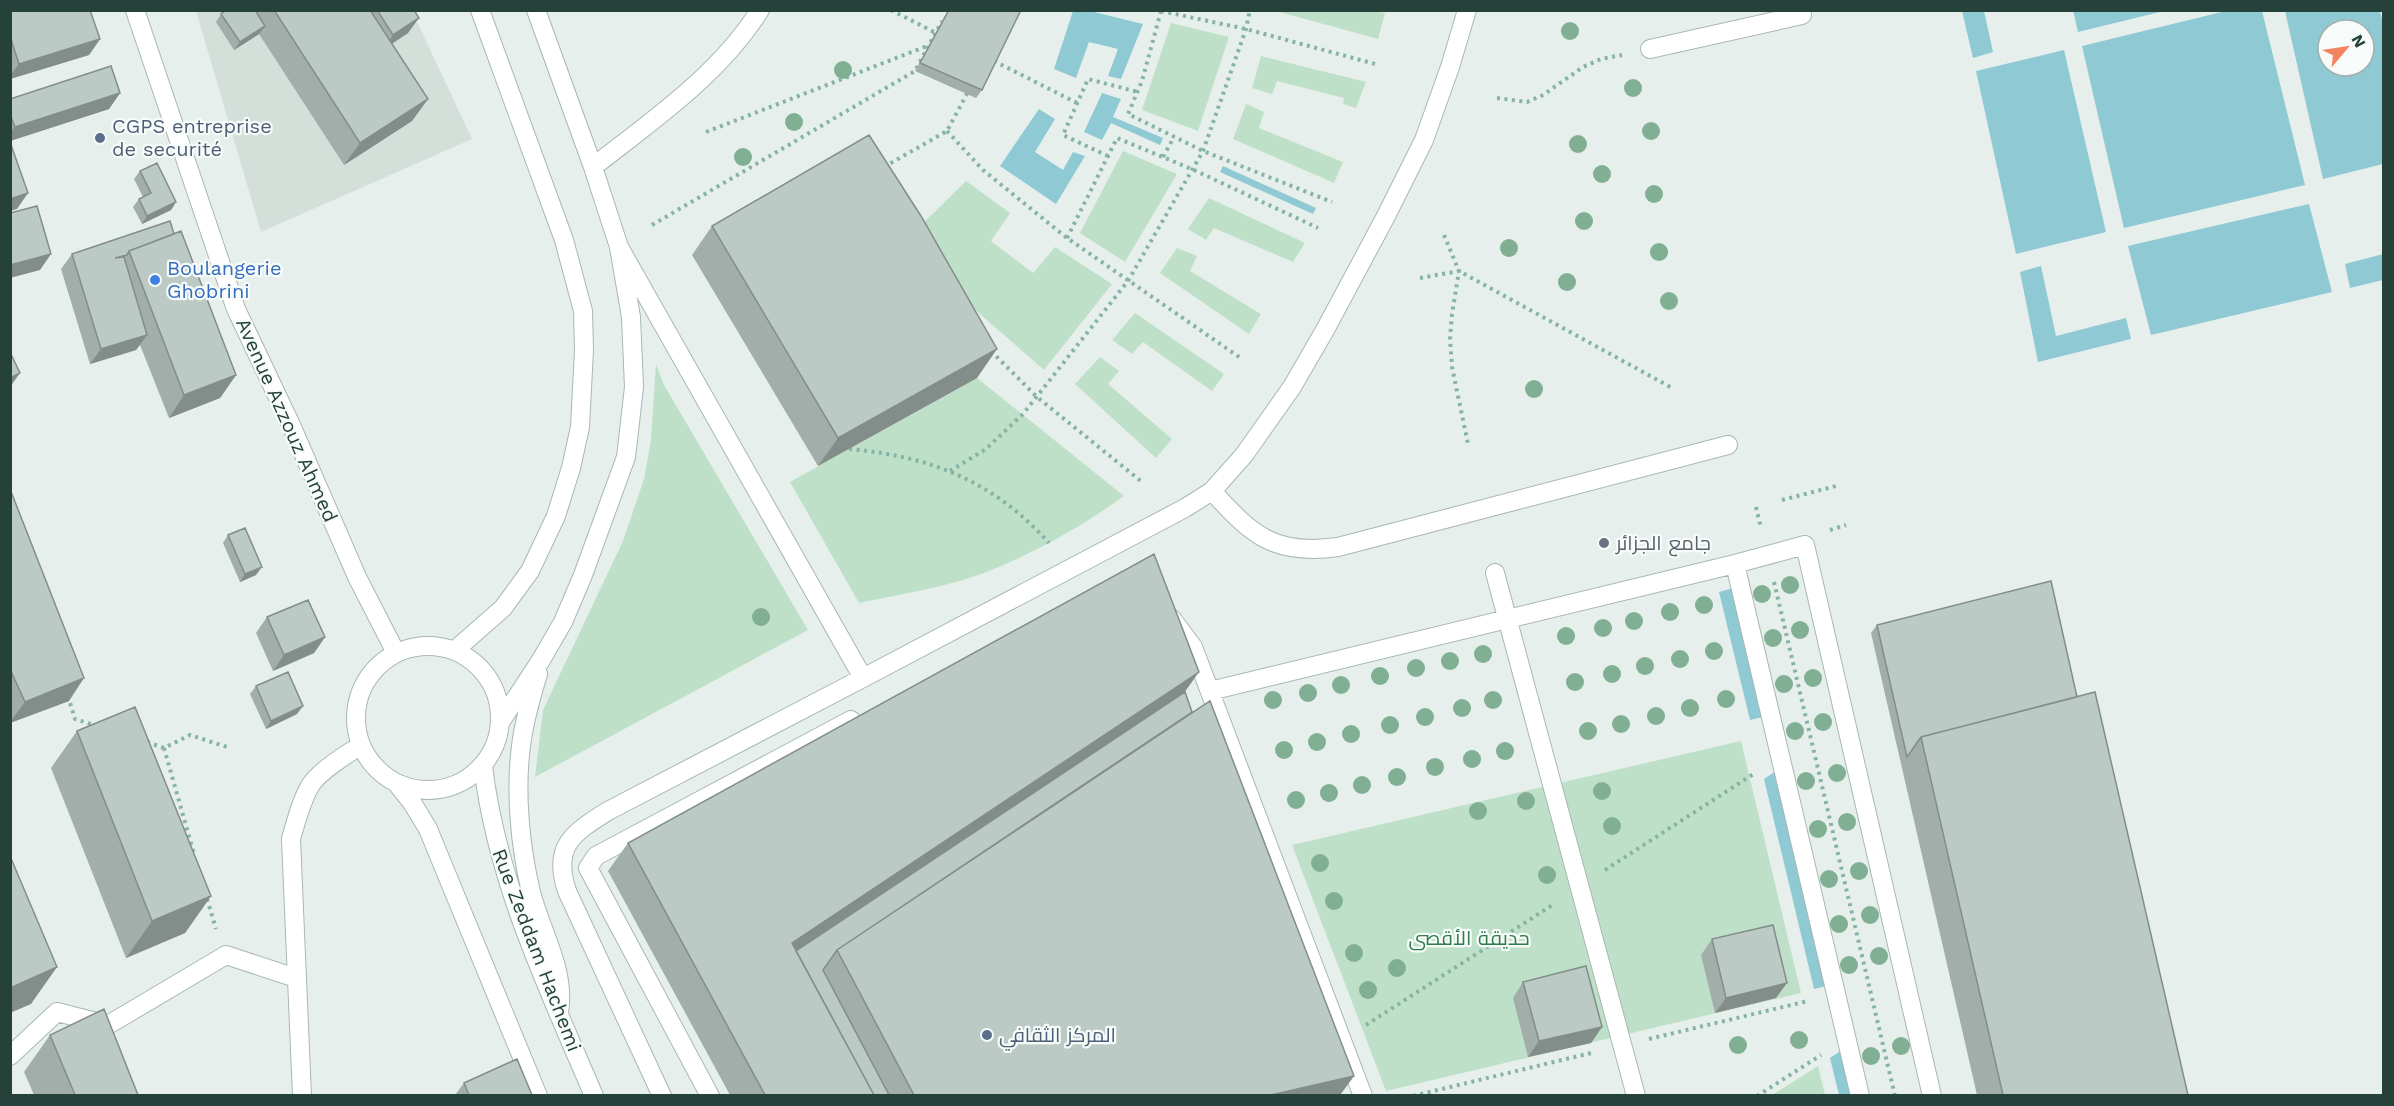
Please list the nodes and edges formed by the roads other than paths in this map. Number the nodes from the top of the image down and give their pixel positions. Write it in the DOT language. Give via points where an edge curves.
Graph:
graph roads {
  1 [pos="135,10"];
  2 [pos="480,10"];
  3 [pos="536,10"];
  4 [pos="760,10"];
  5 [pos="1467,10"];
  6 [pos="1802,15"];
  7 [pos="1650,49"];
  8 [pos="593,167"];
  9 [pos="619,247"];
  10 [pos="1728,446"];
  11 [pos="1212,491"];
  12 [pos="1735,564"];
  13 [pos="1495,573"];
  14 [pos="1162,605"];
  15 [pos="1507,619"];
  16 [pos="453,651"];
  17 [pos="396,653"];
  18 [pos="541,660"];
  19 [pos="863,678"];
  20 [pos="1210,691"];
  21 [pos="867,712"];
  22 [pos="501,721"];
  23 [pos="361,745"];
  24 [pos="483,766"];
  25 [pos="396,783"];
  26 [pos="296,978"];
  27 [pos="559,1012"];
  28 [pos="10,1056"];
  29 [pos="302,1095"];
  30 [pos="538,1095"];
  31 [pos="594,1095"];
  32 [pos="662,1095"];
  33 [pos="710,1095"];
  34 [pos="1364,1095"];
  35 [pos="1636,1095"];
  36 [pos="1860,1095"];
  37 [pos="1932,1095"];
  1 -- 17 [label="street, Avenue Azzouz Ahmed" via="236,309 357,577"];
  2 -- 16 [label="street" via="564,240 583,312 584,350 580,427 556,516 530,572 503,608"];
  3 -- 8 [label="street"];
  4 -- 8 [label="street" via="713,69"];
  5 -- 11 [label="street" via="1424,140 1367,252 1292,387 1244,455"];
  6 -- 7 [label="street"];
  8 -- 9 [label="street"];
  9 -- 18 [label="street" via="631,317 633,376 626,457 583,574"];
  9 -- 19 [label="street"];
  10 -- 11 [label="street" via="1338,548 1316,550 1294,549 1254,533"];
  11 -- 19 [label="street"];
  12 -- 15 [label="street"];
  12 -- 36 [label="street"];
  12 -- 37 [label="street" via="1805,545"];
  13 -- 15 [label="street"];
  14 -- 20 [label="street" via="1193,647"];
  15 -- 20 [label="street"];
  15 -- 35 [label="street"];
  16 -- 17 [label="street" via="424,646"];
  16 -- 22 [label="street" via="483,671 493,686"];
  17 -- 23 [label="street" via="375,669 361,692 356,718"];
  18 -- 22 [label="street"];
  18 -- 27 [label="street" via="521,747 520,819 531,893 559,975"];
  19 -- 32 [label="street" via="608,811 565,845 561,862 567,891"];
  20 -- 34 [label="street"];
  21 -- 33 [label="street" via="596,856 588,868"];
  22 -- 24 [label="street" via="495,745"];
  23 -- 25 [label="street" via="381,774"];
  23 -- 26 [label="street" via="311,784 298,813 291,839"];
  24 -- 25 [label="street" via="463,782 439,790 414,789"];
  24 -- 27 [label="street, Rue Zeddam Hachemi" via="506,880"];
  25 -- 30 [label="street" via="428,829"];
  26 -- 28 [label="street" via="226,955 108,1025 57,1012"];
  26 -- 29 [label="street"];
  27 -- 31 [label="street, Rue Zeddam Hachemi"];
}
